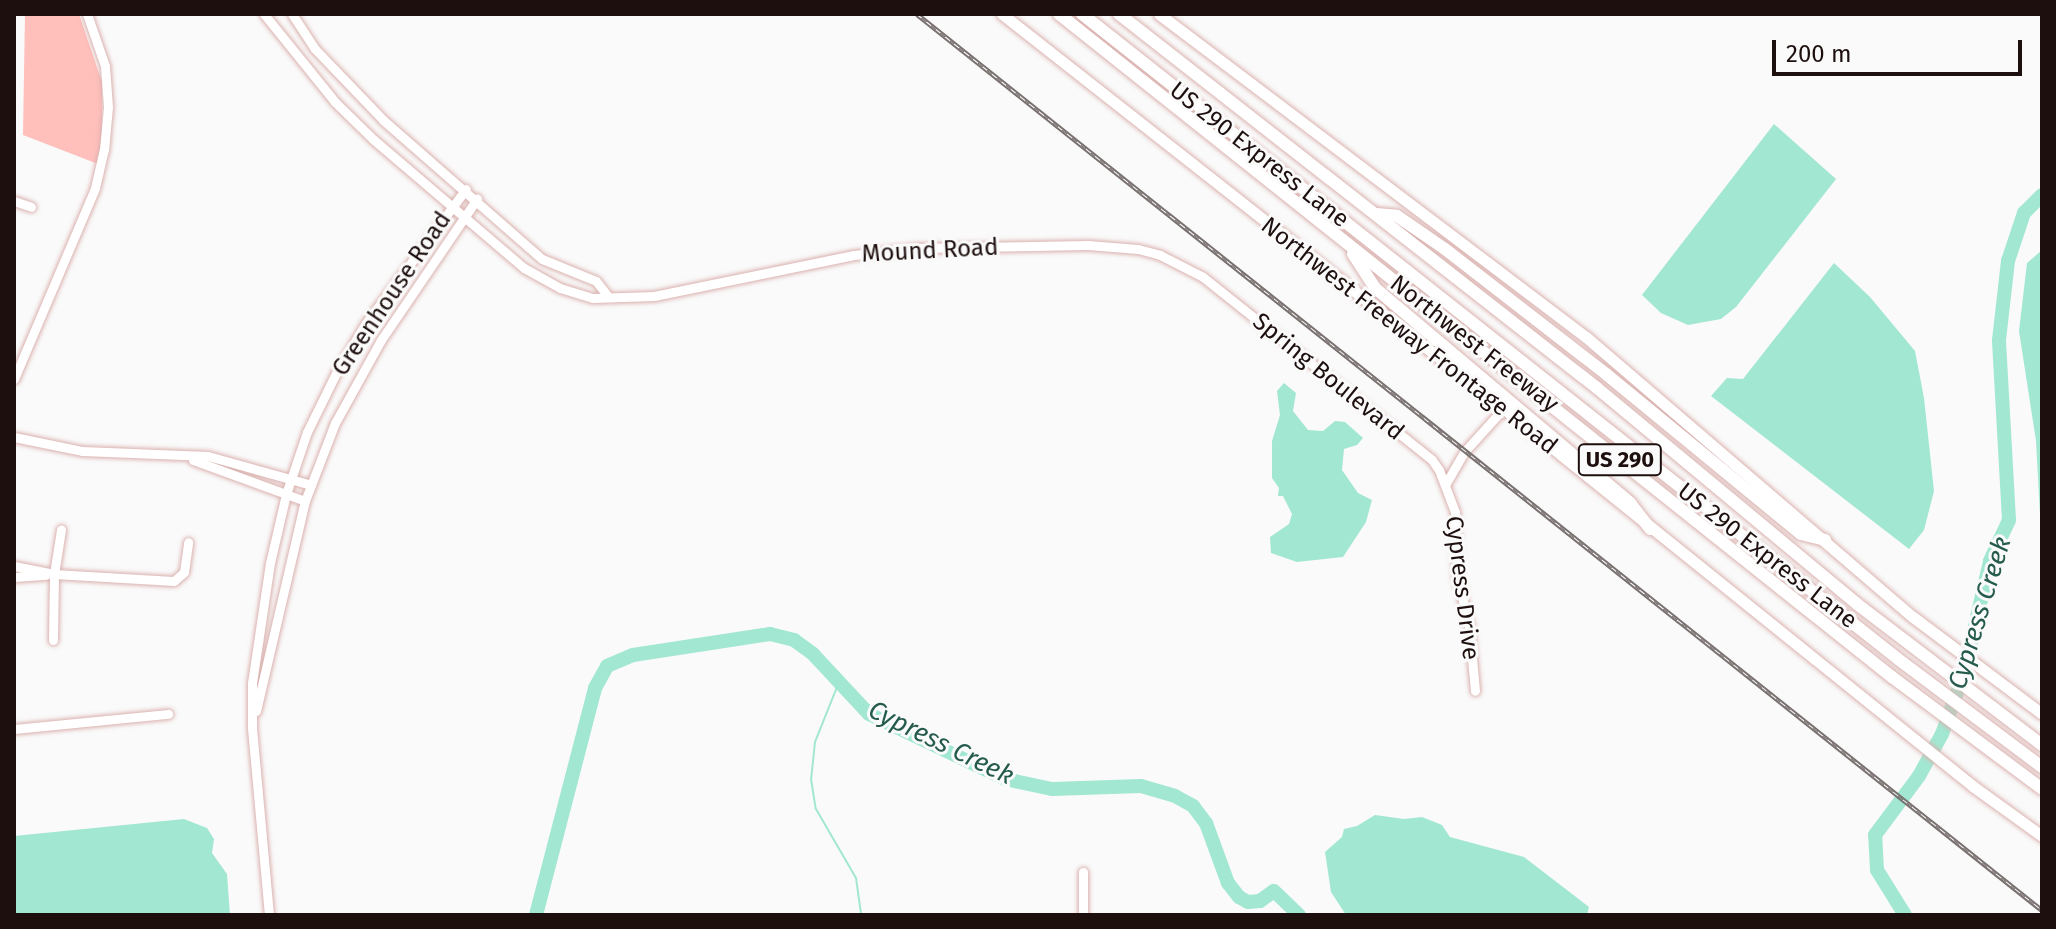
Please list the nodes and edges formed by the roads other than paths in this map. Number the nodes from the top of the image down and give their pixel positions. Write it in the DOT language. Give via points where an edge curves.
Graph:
graph roads {
  1 [pos="87,14"];
  2 [pos="264,14"];
  3 [pos="292,14"];
  4 [pos="1002,14"];
  5 [pos="1059,14"];
  6 [pos="1082,14"];
  7 [pos="1119,14"];
  8 [pos="1159,14"];
  9 [pos="466,189"];
  10 [pos="477,199"];
  11 [pos="14,201"];
  12 [pos="452,206"];
  13 [pos="31,207"];
  14 [pos="1375,214"];
  15 [pos="465,218"];
  16 [pos="1347,245"];
  17 [pos="1203,277"];
  18 [pos="607,295"];
  19 [pos="14,377"];
  20 [pos="1503,409"];
  21 [pos="14,437"];
  22 [pos="186,457"];
  23 [pos="291,479"];
  24 [pos="311,485"];
  25 [pos="1445,485"];
  26 [pos="286,494"];
  27 [pos="305,501"];
  28 [pos="1650,529"];
  29 [pos="61,530"];
  30 [pos="1825,540"];
  31 [pos="188,542"];
  32 [pos="14,566"];
  33 [pos="54,574"];
  34 [pos="14,577"];
  35 [pos="53,640"];
  36 [pos="1475,691"];
  37 [pos="168,714"];
  38 [pos="2042,714"];
  39 [pos="252,727"];
  40 [pos="14,729"];
  41 [pos="2042,745"];
  42 [pos="2042,767"];
  43 [pos="2042,789"];
  44 [pos="2042,836"];
  45 [pos="1083,872"];
  46 [pos="269,915"];
  47 [pos="1083,915"];
  1 -- 19 [label="street" via="105,66 104,150 95,188"];
  2 -- 12 [label="street, Mound Road" via="335,102"];
  3 -- 9 [label="street" via="315,49 362,101"];
  4 -- 20 [label="main road, Northwest Freeway Frontage Road"];
  5 -- 16 [label="highway, Northwest Freeway / US 290"];
  6 -- 42 [label="highway, US 290 Express Lane"];
  7 -- 14 [label="highway, Northwest Freeway / US 290"];
  8 -- 30 [label="main road" via="1586,337"];
  9 -- 10 [label="street"];
  9 -- 12 [label="street, Greenhouse Road"];
  10 -- 15 [label="street, Greenhouse Road"];
  10 -- 18 [label="street" via="542,259 596,281"];
  11 -- 13 [label="street"];
  12 -- 15 [label="street, Mound Road"];
  12 -- 23 [label="street, Greenhouse Road" via="337,371"];
  14 -- 30 [label="highway" via="1397,216 1445,249 1801,534"];
  14 -- 41 [label="highway, Northwest Freeway / US 290" via="1906,642"];
  15 -- 18 [label="street, Mound Road" via="524,268 593,298"];
  15 -- 24 [label="street, Greenhouse Road" via="381,340 335,423"];
  16 -- 28 [label="highway" via="1375,288 1630,503"];
  16 -- 43 [label="highway, Northwest Freeway / US 290" via="1892,677"];
  17 -- 18 [label="street, Mound Road" via="1138,249 919,248 854,255 654,296"];
  17 -- 25 [label="street, Spring Boulevard" via="1432,460"];
  20 -- 25 [label="street" via="1465,451"];
  20 -- 28 [label="main road, Northwest Freeway Frontage Road"];
  21 -- 22 [label="street" via="82,451"];
  22 -- 23 [label="street" via="208,456"];
  22 -- 26 [label="street"];
  23 -- 24 [label="street"];
  23 -- 26 [label="street, Greenhouse Road"];
  24 -- 27 [label="street, Greenhouse Road"];
  25 -- 36 [label="street, Cypress Drive" via="1455,512 1457,576 1469,626"];
  26 -- 27 [label="street"];
  26 -- 39 [label="street, Greenhouse Road" via="259,629"];
  27 -- 39 [label="street, Greenhouse Road"];
  28 -- 44 [label="main road, Northwest Freeway Frontage Road"];
  29 -- 33 [label="street"];
  30 -- 38 [label="main road" via="1913,617"];
  31 -- 33 [label="street" via="184,572 174,581"];
  32 -- 33 [label="street"];
  33 -- 34 [label="street"];
  33 -- 35 [label="street"];
  37 -- 40 [label="street"];
  39 -- 46 [label="street, Greenhouse Road"];
  45 -- 47 [label="street"];
}
